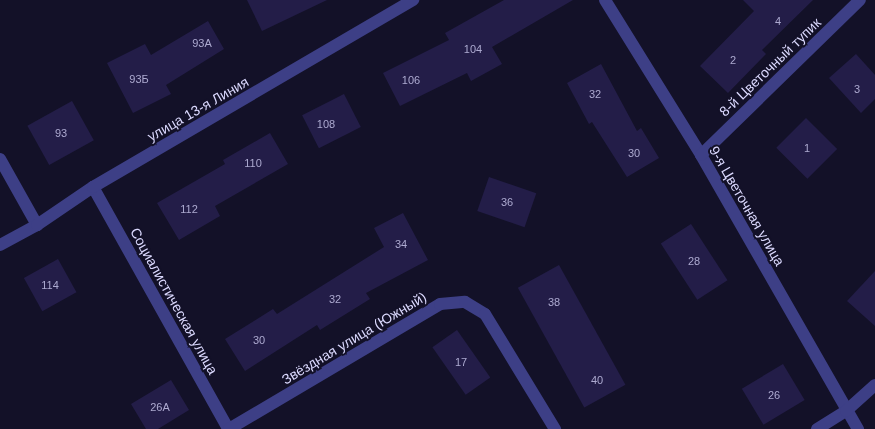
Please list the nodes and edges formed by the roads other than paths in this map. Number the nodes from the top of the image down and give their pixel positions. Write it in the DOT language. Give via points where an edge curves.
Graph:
graph roads {
  1 [pos="413,0"];
  2 [pos="605,0"];
  3 [pos="860,0"];
  4 [pos="701,155"];
  5 [pos="0,159"];
  6 [pos="93,187"];
  7 [pos="37,225"];
  8 [pos="0,245"];
  9 [pos="875,385"];
  10 [pos="846,411"];
  11 [pos="229,429"];
  12 [pos="555,429"];
  13 [pos="817,429"];
  14 [pos="858,429"];
  1 -- 6 [label="lane, улица 13-я Линия"];
  2 -- 4 [label="lane, 9-я Цветочная улица"];
  3 -- 4 [label="lane, 8-й Цветочный тупик"];
  4 -- 10 [label="lane, 9-я Цветочная улица"];
  5 -- 7 [label="lane"];
  6 -- 7 [label="lane, улица 13-я Линия"];
  6 -- 11 [label="lane, Социалистическая улица"];
  7 -- 8 [label="lane, улица 13-я Линия"];
  9 -- 10 [label="lane"];
  10 -- 13 [label="lane"];
  10 -- 14 [label="lane, 9-я Цветочная улица"];
  11 -- 12 [label="lane, Звёздная улица (Южный)" via="440,304 465,302 485,314"];
}
